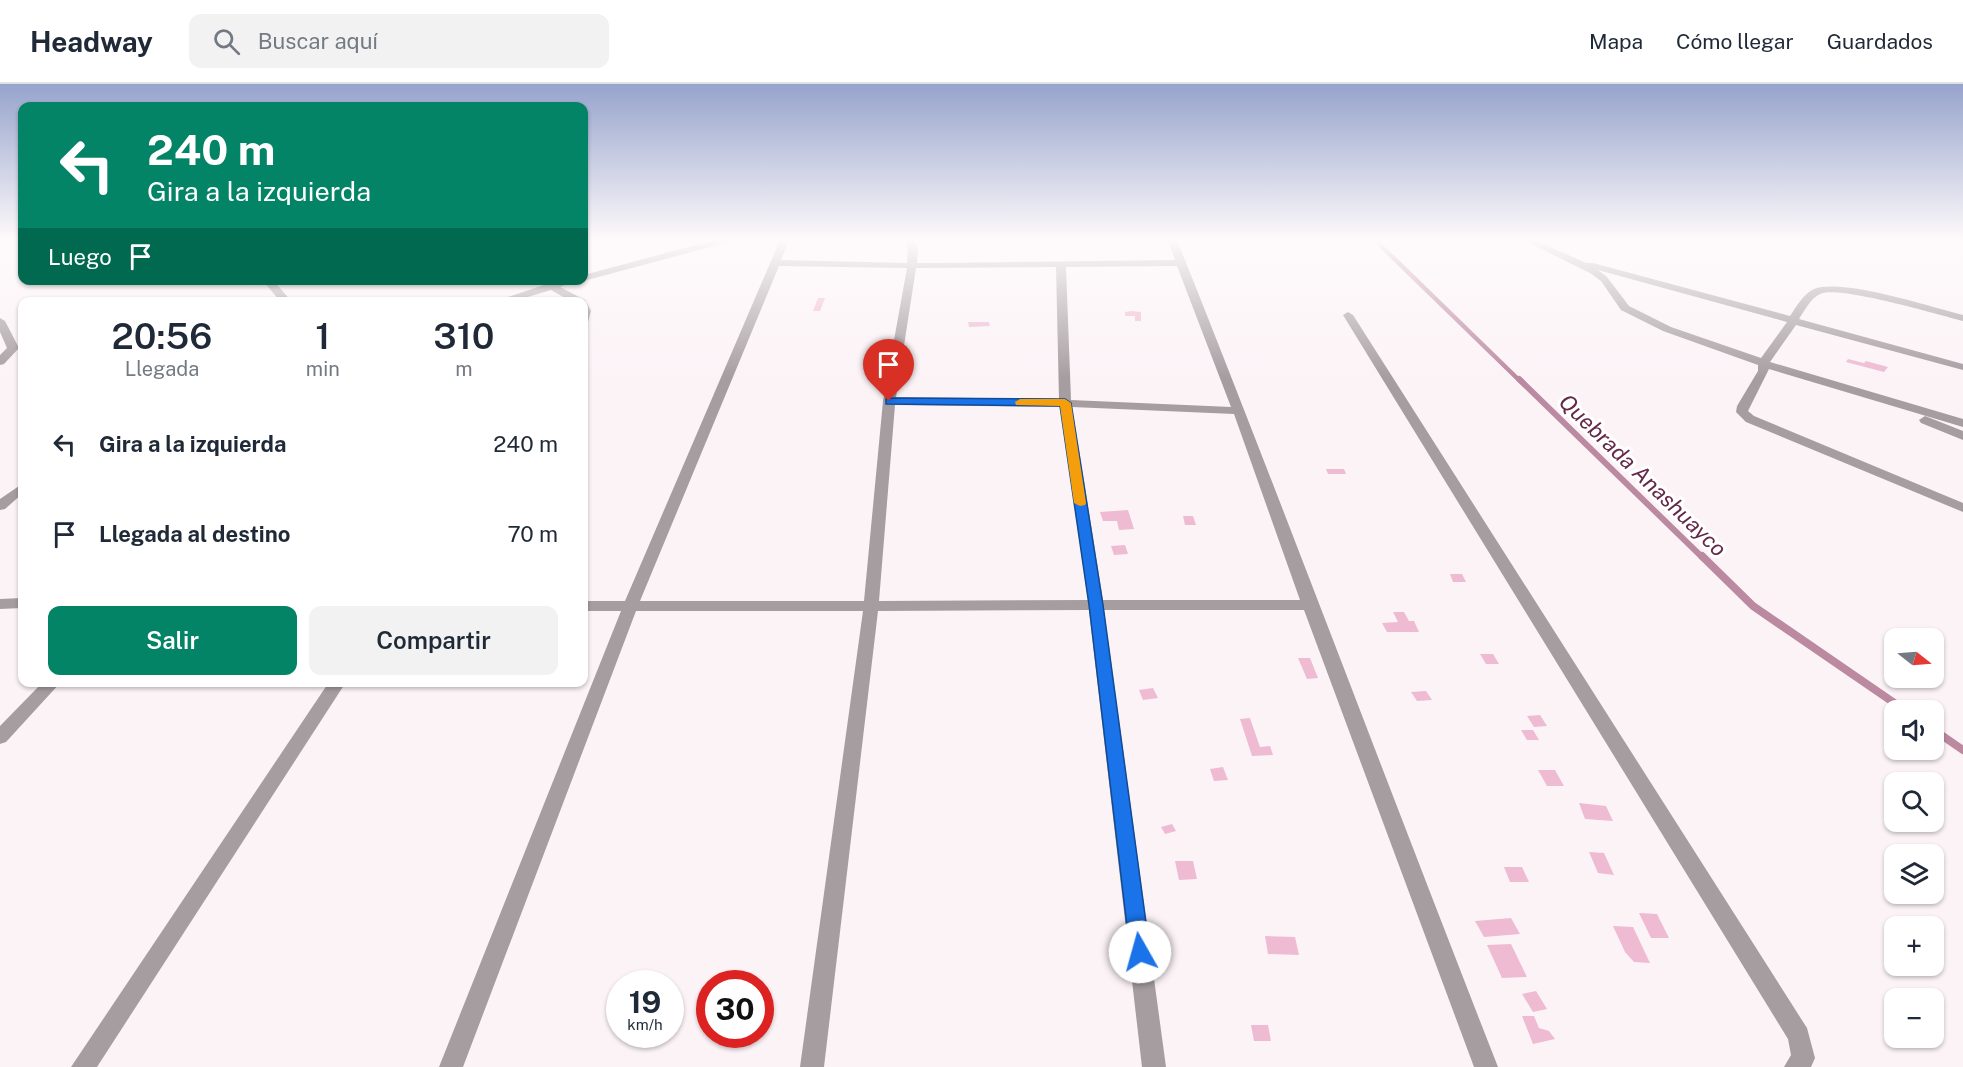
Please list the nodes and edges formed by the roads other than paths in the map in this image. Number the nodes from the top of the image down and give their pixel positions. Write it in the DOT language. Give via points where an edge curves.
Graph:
graph roads {
  1 [pos="273,286"];
  2 [pos="556,286"];
  3 [pos="766,286"];
  4 [pos="908,286"];
  5 [pos="1062,286"];
  6 [pos="1190,286"];
  7 [pos="1609,286"];
  8 [pos="1667,286"];
  9 [pos="552,287"];
  10 [pos="283,297"];
  11 [pos="516,297"];
  12 [pos="571,297"];
  13 [pos="1348,315"];
  14 [pos="1963,318"];
  15 [pos="1792,320"];
  16 [pos="0,321"];
  17 [pos="0,362"];
  18 [pos="1763,363"];
  19 [pos="1963,366"];
  20 [pos="889,401"];
  21 [pos="1891,402"];
  22 [pos="1065,403"];
  23 [pos="1239,411"];
  24 [pos="1963,423"];
  25 [pos="1963,436"];
  26 [pos="18,491"];
  27 [pos="0,506"];
  28 [pos="1963,508"];
  29 [pos="18,603"];
  30 [pos="0,604"];
  31 [pos="1096,605"];
  32 [pos="1310,605"];
  33 [pos="588,606"];
  34 [pos="871,606"];
  35 [pos="630,607"];
  36 [pos="48,687"];
  37 [pos="335,687"];
  38 [pos="0,737"];
  39 [pos="83,1067"];
  40 [pos="451,1067"];
  41 [pos="812,1067"];
  42 [pos="1154,1067"];
  43 [pos="1486,1067"];
  44 [pos="1796,1067"];
  1 -- 10 [label="street"];
  2 -- 9 [label="street"];
  3 -- 35 [label="street"];
  4 -- 20 [label="street"];
  5 -- 22 [label="street"];
  6 -- 23 [label="street"];
  7 -- 18 [label="street" via="1625,308 1638,316"];
  8 -- 15 [label="street"];
  9 -- 11 [label="street"];
  9 -- 12 [label="street"];
  13 -- 44 [label="street" via="1799,1036 1803,1058"];
  14 -- 15 [label="street" via="1822,288"];
  15 -- 18 [label="street"];
  15 -- 19 [label="street"];
  16 -- 17 [label="street" via="13,348"];
  18 -- 21 [label="street"];
  18 -- 28 [label="street" via="1764,371 1743,406 1742,412 1750,419"];
  20 -- 22 [label="street"];
  20 -- 34 [label="street"];
  21 -- 24 [label="street"];
  21 -- 25 [label="street"];
  22 -- 23 [label="street"];
  22 -- 31 [label="street"];
  23 -- 32 [label="street"];
  26 -- 27 [label="street"];
  29 -- 30 [label="street"];
  31 -- 32 [label="street"];
  31 -- 34 [label="street"];
  31 -- 42 [label="street"];
  32 -- 43 [label="street"];
  33 -- 35 [label="street"];
  34 -- 35 [label="street"];
  34 -- 41 [label="street"];
  35 -- 40 [label="street"];
  36 -- 38 [label="street"];
  37 -- 39 [label="street"];
}
